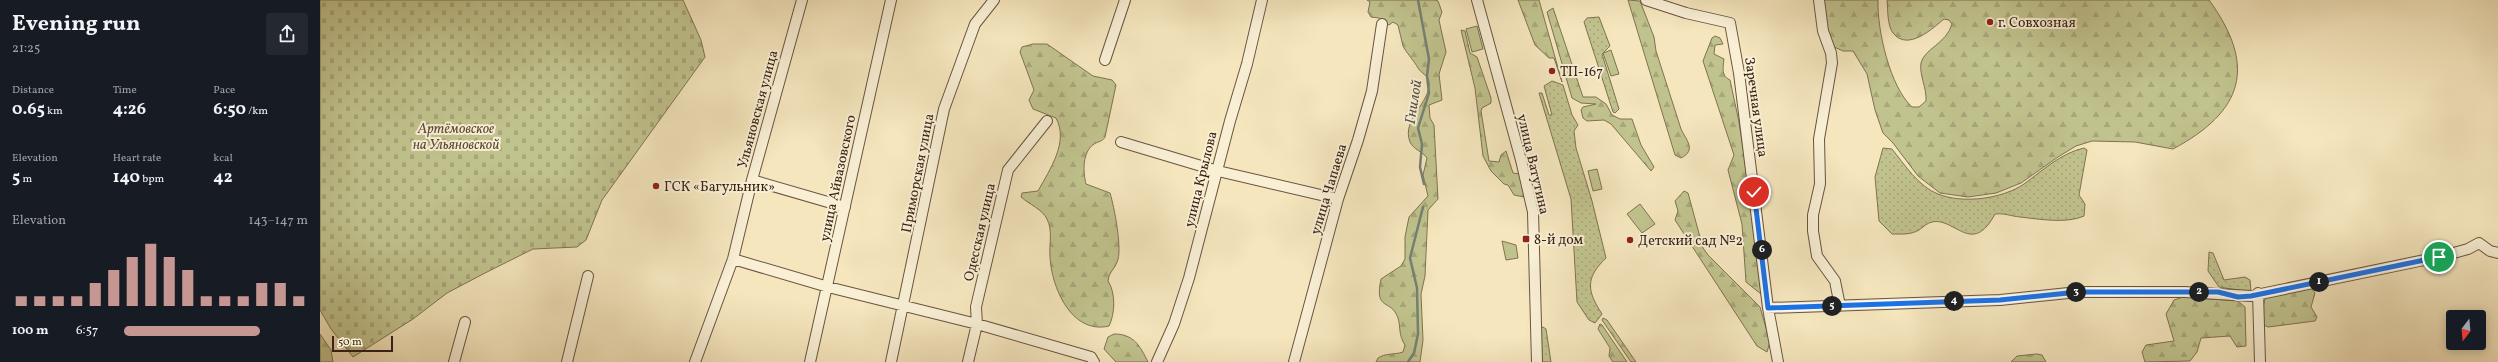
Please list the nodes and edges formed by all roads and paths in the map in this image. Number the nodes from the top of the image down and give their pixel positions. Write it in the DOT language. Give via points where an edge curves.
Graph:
graph roads {
  1 [pos="802,0"];
  2 [pos="891,0"];
  3 [pos="994,0"];
  4 [pos="1125,0"];
  5 [pos="1262,0"];
  6 [pos="1477,0"];
  7 [pos="1646,0"];
  8 [pos="1819,0"];
  9 [pos="1382,24"];
  10 [pos="1105,60"];
  11 [pos="1047,121"];
  12 [pos="1121,142"];
  13 [pos="1218,171"];
  14 [pos="752,180"];
  15 [pos="1338,199"];
  16 [pos="845,207"];
  17 [pos="2498,253"];
  18 [pos="733,259"];
  19 [pos="588,276"];
  20 [pos="828,287"];
  21 [pos="2258,294"];
  22 [pos="905,305"];
  23 [pos="1840,306"];
  24 [pos="1768,308"];
  25 [pos="466,322"];
  26 [pos="977,324"];
  27 [pos="1093,360"];
  28 [pos="454,362"];
  29 [pos="567,362"];
  30 [pos="695,362"];
  31 [pos="810,362"];
  32 [pos="891,362"];
  33 [pos="968,362"];
  34 [pos="1158,362"];
  35 [pos="1294,362"];
  36 [pos="1537,362"];
  37 [pos="1778,362"];
  38 [pos="2260,362"];
  1 -- 14 [label="street, Ульяновская улица"];
  2 -- 16 [label="street, улица Айвазовского"];
  3 -- 22 [label="street, Приморская улица" via="975,24 944,109"];
  4 -- 10 [label="street"];
  5 -- 13 [label="street, улица Крылова"];
  6 -- 36 [label="street, улица Ватутина" via="1533,212"];
  7 -- 24 [label="street, Заречная улица" via="1730,23 1739,73"];
  8 -- 23 [label="street" via="1823,31 1832,63 1819,139 1820,184 1813,215 1813,231 1817,256 1835,281"];
  9 -- 15 [label="street, улица Чапаева" via="1372,91"];
  11 -- 26 [label="street, Одесская улица" via="1008,170 976,307"];
  12 -- 13 [label="street"];
  13 -- 15 [label="street"];
  13 -- 34 [label="street, улица Крылова" via="1189,278"];
  14 -- 16 [label="street"];
  14 -- 18 [label="street, Ульяновская улица"];
  15 -- 35 [label="street, улица Чапаева"];
  16 -- 20 [label="street, улица Айвазовского"];
  17 -- 21 [label="street" via="2479,243 2468,249 2439,257"];
  18 -- 20 [label="street"];
  18 -- 30 [label="street, Ульяновская улица"];
  19 -- 29 [label="street"];
  20 -- 22 [label="street"];
  20 -- 31 [label="street, улица Айвазовского"];
  21 -- 23 [label="street" via="2238,297 2212,292 2078,292 2000,300"];
  21 -- 38 [label="street"];
  22 -- 26 [label="street"];
  22 -- 32 [label="street, Приморская улица"];
  23 -- 24 [label="street"];
  24 -- 37 [label="street, Заречная улица"];
  25 -- 28 [label="street"];
  26 -- 27 [label="street"];
  26 -- 33 [label="street, Одесская улица"];
}
